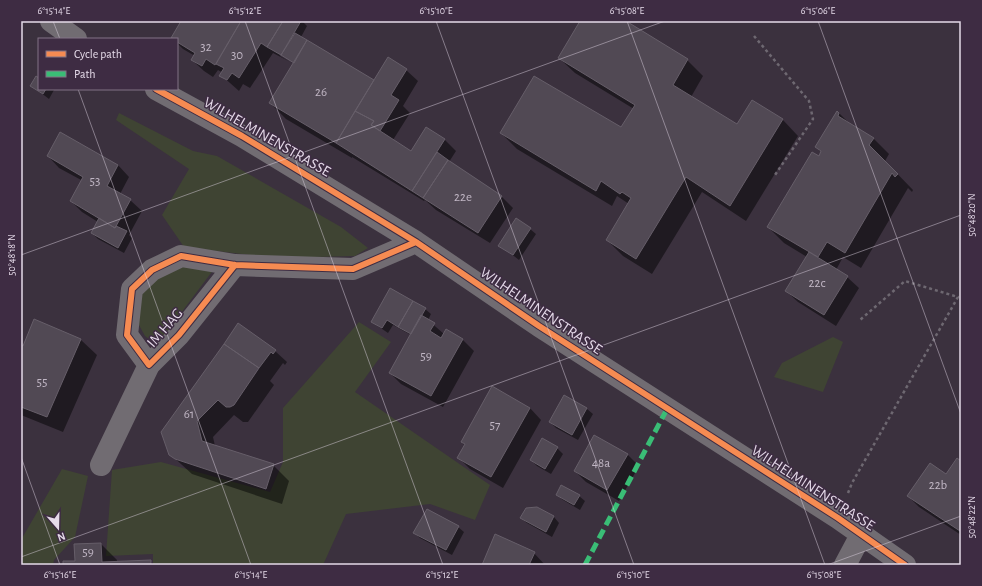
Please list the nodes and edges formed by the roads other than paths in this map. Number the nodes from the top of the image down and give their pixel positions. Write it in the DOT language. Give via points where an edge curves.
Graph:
graph roads {
  1 [pos="51,21"];
  2 [pos="75,38"];
  3 [pos="158,90"];
  4 [pos="416,242"];
  5 [pos="235,265"];
  6 [pos="149,365"];
  7 [pos="102,465"];
  8 [pos="861,535"];
  9 [pos="845,565"];
  10 [pos="905,565"];
  1 -- 2 [label="street"];
  3 -- 4 [label="street, WILHELMINENSTRASSE" via="242,136"];
  4 -- 5 [label="street, IM HAG" via="353,269"];
  4 -- 8 [label="street, WILHELMINENSTRASSE" via="539,326"];
  5 -- 6 [label="street, IM HAG" via="179,335"];
  5 -- 6 [label="street, IM HAG" via="181,256 152,270 132,289 127,335"];
  6 -- 7 [label="street, IM HAG"];
  8 -- 9 [label="street"];
  8 -- 10 [label="street, WILHELMINENSTRASSE"];
}
